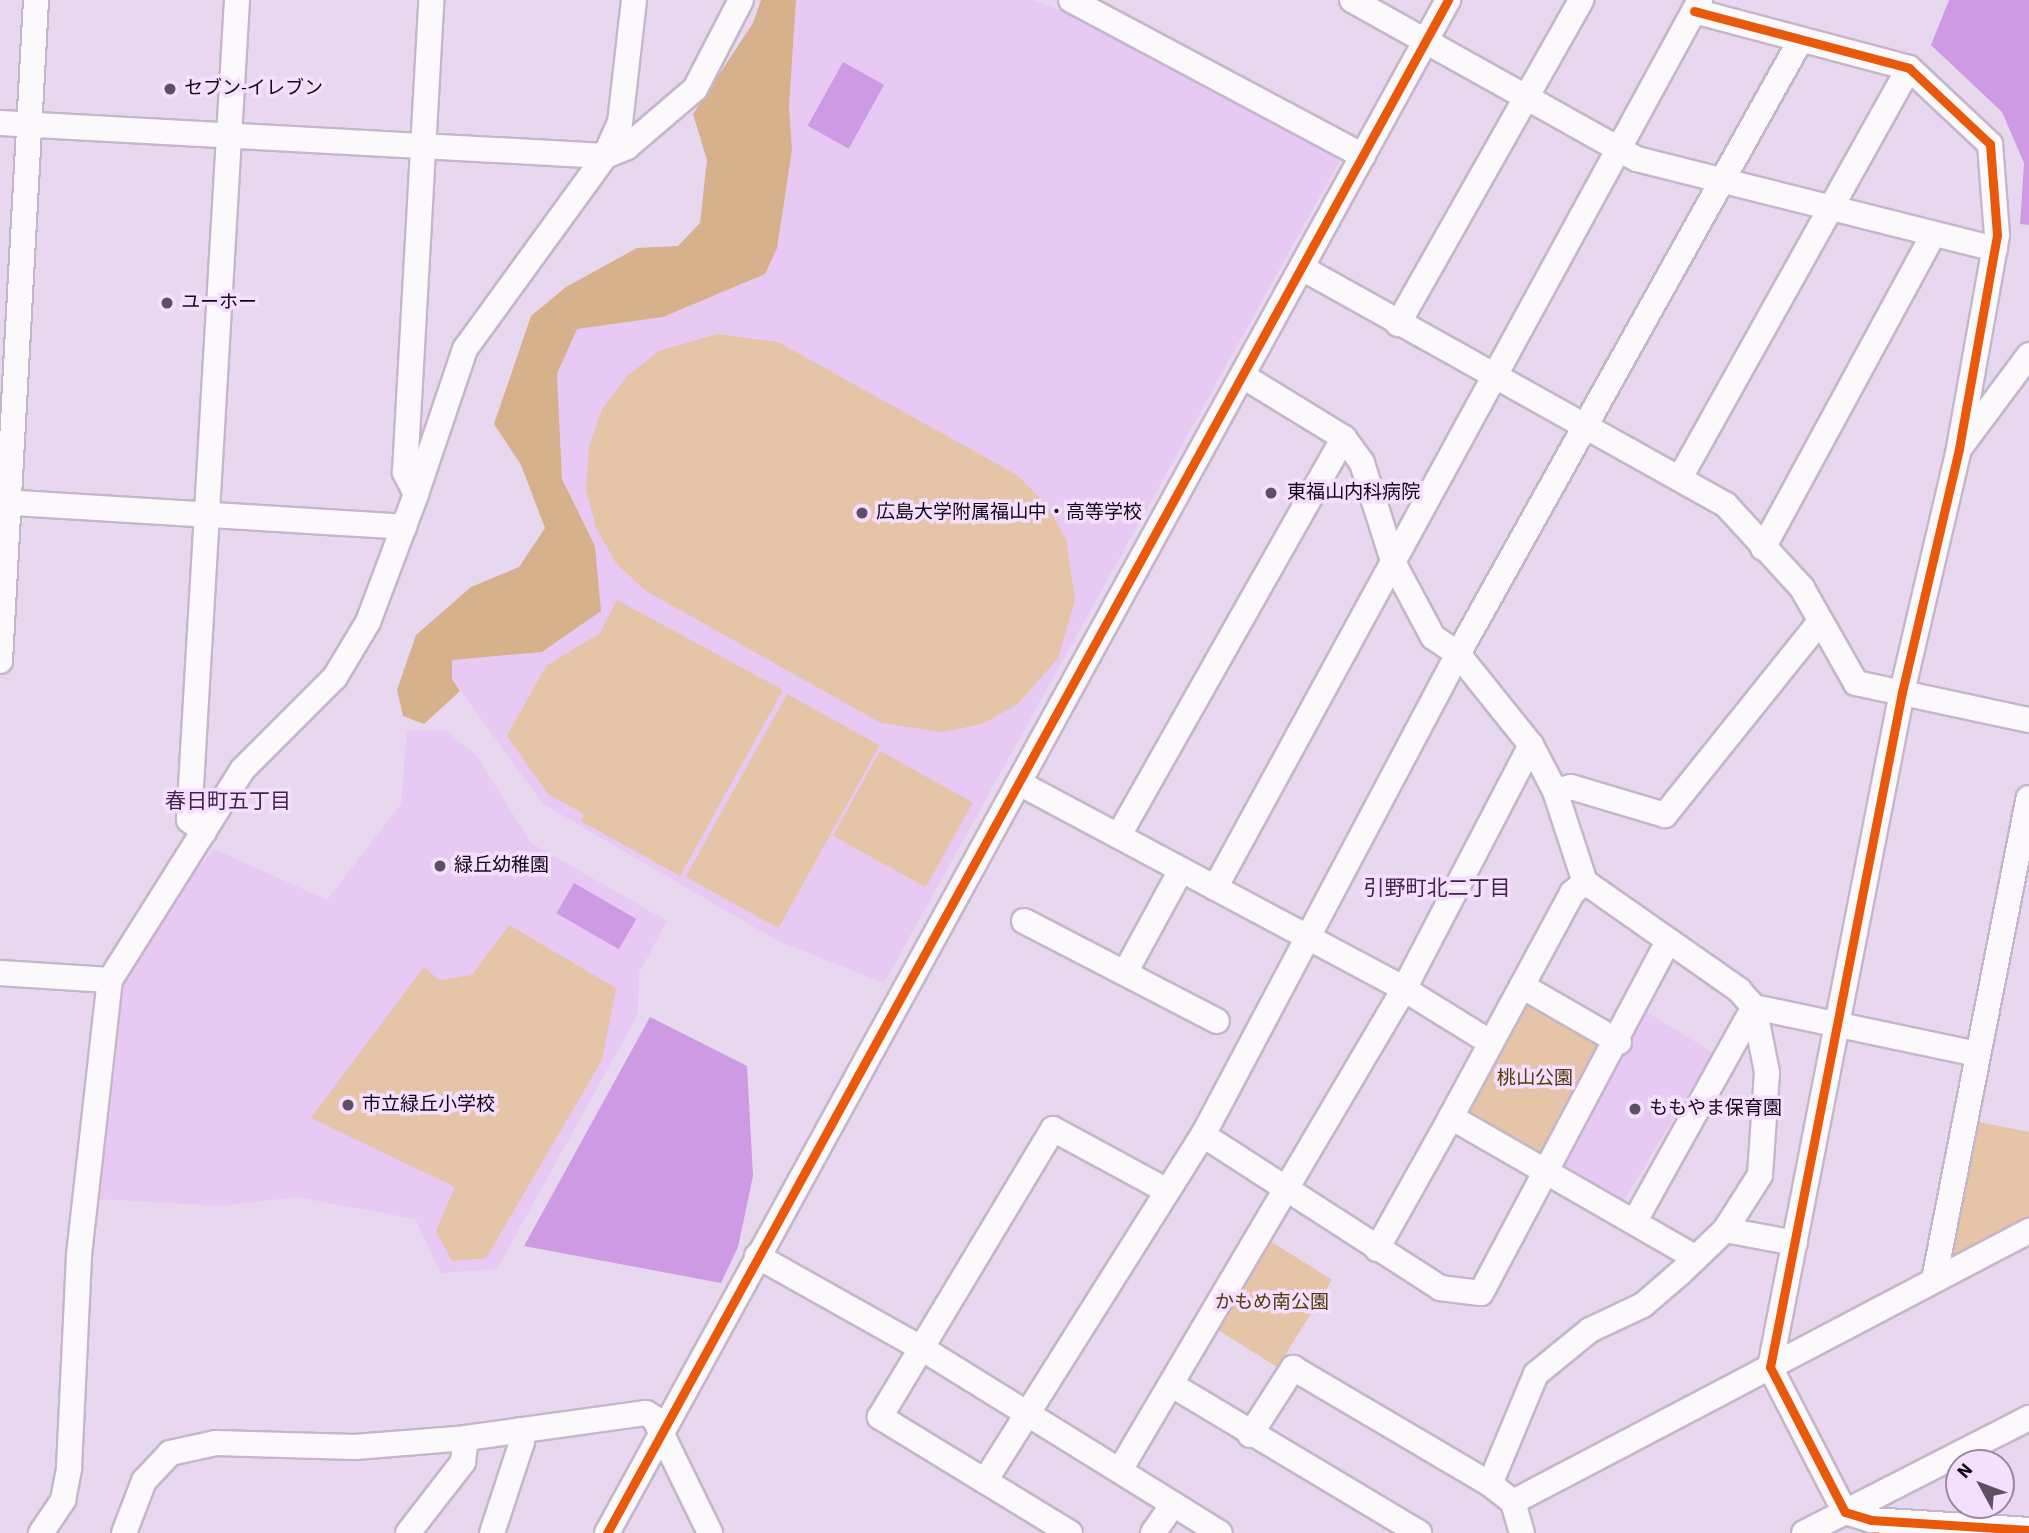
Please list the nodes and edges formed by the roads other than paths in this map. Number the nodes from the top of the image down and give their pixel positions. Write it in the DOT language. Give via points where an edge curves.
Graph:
graph roads {
  1 [pos="36,0"];
  2 [pos="237,0"];
  3 [pos="430,0"];
  4 [pos="634,0"];
  5 [pos="741,0"];
  6 [pos="1071,0"];
  7 [pos="1352,0"];
  8 [pos="1448,0"];
  9 [pos="1581,0"];
  10 [pos="1697,5"];
  11 [pos="1800,41"];
  12 [pos="1424,42"];
  13 [pos="1909,68"];
  14 [pos="1526,100"];
  15 [pos="0,123"];
  16 [pos="29,125"];
  17 [pos="230,134"];
  18 [pos="422,145"];
  19 [pos="1620,151"];
  20 [pos="605,156"];
  21 [pos="1363,156"];
  22 [pos="1724,182"];
  23 [pos="1829,209"];
  24 [pos="1933,235"];
  25 [pos="1995,249"];
  26 [pos="1302,268"];
  27 [pos="1398,324"];
  28 [pos="2029,355"];
  29 [pos="1243,376"];
  30 [pos="1497,376"];
  31 [pos="1590,425"];
  32 [pos="1344,438"];
  33 [pos="1959,449"];
  34 [pos="1681,476"];
  35 [pos="416,494"];
  36 [pos="4,503"];
  37 [pos="205,513"];
  38 [pos="404,527"];
  39 [pos="1763,548"];
  40 [pos="1394,564"];
  41 [pos="1819,623"];
  42 [pos="1458,654"];
  43 [pos="0,661"];
  44 [pos="1902,692"];
  45 [pos="2029,720"];
  46 [pos="1531,745"];
  47 [pos="1019,783"];
  48 [pos="1555,791"];
  49 [pos="2029,798"];
  50 [pos="204,832"];
  51 [pos="1119,835"];
  52 [pos="1181,870"];
  53 [pos="1586,882"];
  54 [pos="1215,888"];
  55 [pos="1024,921"];
  56 [pos="1310,940"];
  57 [pos="1668,942"];
  58 [pos="1126,971"];
  59 [pos="0,973"];
  60 [pos="110,979"];
  61 [pos="1522,986"];
  62 [pos="1404,989"];
  63 [pos="1754,1007"];
  64 [pos="1217,1021"];
  65 [pos="1839,1024"];
  66 [pos="1619,1042"];
  67 [pos="1491,1043"];
  68 [pos="1977,1054"];
  69 [pos="1451,1117"];
  70 [pos="1203,1135"];
  71 [pos="1548,1172"];
  72 [pos="1290,1189"];
  73 [pos="1167,1191"];
  74 [pos="1636,1219"];
  75 [pos="1726,1230"];
  76 [pos="2029,1231"];
  77 [pos="1796,1243"];
  78 [pos="1377,1249"];
  79 [pos="757,1256"];
  80 [pos="1696,1258"];
  81 [pos="1934,1280"];
  82 [pos="923,1349"];
  83 [pos="1770,1367"];
  84 [pos="1172,1385"];
  85 [pos="1029,1414"];
  86 [pos="2029,1419"];
  87 [pos="520,1430"];
  88 [pos="662,1435"];
  89 [pos="1251,1435"];
  90 [pos="466,1438"];
  91 [pos="1120,1470"];
  92 [pos="985,1481"];
  93 [pos="1490,1484"];
  94 [pos="1513,1502"];
  95 [pos="1173,1504"];
  96 [pos="1845,1512"];
  97 [pos="1873,1526"];
  98 [pos="2029,1530"];
  99 [pos="41,1533"];
  100 [pos="124,1533"];
  101 [pos="408,1533"];
  102 [pos="492,1533"];
  103 [pos="607,1533"];
  104 [pos="710,1533"];
  105 [pos="1070,1533"];
  106 [pos="1153,1533"];
  107 [pos="1220,1533"];
  108 [pos="1419,1533"];
  109 [pos="1522,1533"];
  110 [pos="1804,1533"];
  1 -- 16 [label="street"];
  2 -- 17 [label="street"];
  3 -- 18 [label="street"];
  4 -- 20 [label="street" via="620,123"];
  5 -- 20 [label="street" via="695,89 636,140"];
  6 -- 21 [label="street"];
  7 -- 12 [label="street"];
  8 -- 12 [label="street"];
  9 -- 14 [label="street"];
  10 -- 11 [label="street"];
  10 -- 19 [label="street"];
  11 -- 13 [label="street"];
  11 -- 22 [label="street"];
  12 -- 14 [label="street"];
  12 -- 21 [label="street"];
  13 -- 23 [label="street"];
  13 -- 25 [label="street" via="1990,144"];
  14 -- 19 [label="street"];
  14 -- 27 [label="street"];
  15 -- 16 [label="street"];
  16 -- 17 [label="street"];
  16 -- 36 [label="street"];
  17 -- 18 [label="street"];
  17 -- 37 [label="street"];
  18 -- 20 [label="street"];
  18 -- 35 [label="street" via="405,472"];
  19 -- 22 [label="street"];
  19 -- 30 [label="street"];
  20 -- 35 [label="street" via="465,349"];
  21 -- 26 [label="street"];
  22 -- 23 [label="street"];
  22 -- 31 [label="street"];
  23 -- 24 [label="street"];
  23 -- 34 [label="street"];
  24 -- 25 [label="street"];
  24 -- 39 [label="street"];
  25 -- 33 [label="street"];
  26 -- 27 [label="street"];
  26 -- 29 [label="street"];
  27 -- 30 [label="street"];
  28 -- 33 [label="street"];
  29 -- 32 [label="street"];
  29 -- 47 [label="street"];
  30 -- 31 [label="street"];
  30 -- 40 [label="street"];
  31 -- 34 [label="street"];
  31 -- 42 [label="street"];
  32 -- 40 [label="street" via="1362,463"];
  32 -- 51 [label="street"];
  33 -- 44 [label="street"];
  34 -- 39 [label="street" via="1726,505"];
  35 -- 38 [label="street"];
  36 -- 37 [label="street"];
  36 -- 43 [label="street"];
  37 -- 38 [label="street"];
  37 -- 50 [label="street" via="190,820"];
  38 -- 50 [label="street" via="368,622 335,677 311,706 261,745"];
  39 -- 41 [label="street" via="1801,588"];
  40 -- 42 [label="street" via="1433,637"];
  40 -- 54 [label="street"];
  41 -- 44 [label="street" via="1856,682"];
  41 -- 48 [label="street" via="1665,815 1570,788"];
  42 -- 46 [label="street"];
  42 -- 56 [label="street"];
  44 -- 45 [label="street"];
  44 -- 65 [label="street"];
  46 -- 48 [label="street"];
  46 -- 62 [label="street"];
  47 -- 51 [label="street"];
  47 -- 79 [label="street"];
  48 -- 53 [label="street"];
  49 -- 68 [label="street"];
  50 -- 60 [label="street"];
  51 -- 52 [label="street"];
  52 -- 54 [label="street"];
  52 -- 58 [label="street"];
  53 -- 57 [label="street"];
  53 -- 61 [label="street" via="1572,893"];
  54 -- 56 [label="street"];
  55 -- 58 [label="street"];
  56 -- 62 [label="street"];
  56 -- 70 [label="street"];
  57 -- 63 [label="street" via="1738,990"];
  57 -- 66 [label="street"];
  58 -- 64 [label="street"];
  59 -- 60 [label="street"];
  60 -- 99 [label="street" via="79,1255 69,1468 63,1500"];
  61 -- 66 [label="street"];
  61 -- 67 [label="street"];
  62 -- 67 [label="street"];
  62 -- 72 [label="street"];
  63 -- 65 [label="street"];
  63 -- 74 [label="street"];
  63 -- 75 [label="street" via="1767,1072 1762,1154 1759,1175"];
  65 -- 68 [label="street"];
  65 -- 77 [label="street"];
  66 -- 71 [label="street"];
  67 -- 69 [label="street"];
  68 -- 81 [label="street"];
  69 -- 71 [label="street"];
  69 -- 78 [label="street"];
  70 -- 72 [label="street"];
  70 -- 73 [label="street"];
  71 -- 74 [label="street"];
  71 -- 78 [label="street" via="1481,1293 1440,1288"];
  72 -- 78 [label="street"];
  72 -- 84 [label="street"];
  73 -- 82 [label="street" via="1053,1129"];
  73 -- 85 [label="street"];
  74 -- 80 [label="street"];
  75 -- 77 [label="street"];
  75 -- 80 [label="street"];
  76 -- 81 [label="street"];
  77 -- 83 [label="street"];
  79 -- 82 [label="street"];
  79 -- 88 [label="street"];
  80 -- 93 [label="street" via="1643,1305 1590,1331 1536,1374"];
  81 -- 83 [label="street"];
  82 -- 85 [label="street"];
  82 -- 92 [label="street" via="880,1417"];
  83 -- 94 [label="street"];
  83 -- 96 [label="street"];
  84 -- 89 [label="street"];
  84 -- 91 [label="street"];
  85 -- 91 [label="street"];
  85 -- 92 [label="street"];
  86 -- 96 [label="street"];
  87 -- 88 [label="street" via="646,1413"];
  87 -- 90 [label="street"];
  87 -- 102 [label="street" via="522,1442"];
  88 -- 103 [label="street"];
  88 -- 104 [label="street"];
  89 -- 93 [label="street" via="1293,1368"];
  89 -- 108 [label="street"];
  90 -- 100 [label="street" via="355,1447 216,1443 170,1453 144,1481"];
  90 -- 101 [label="street" via="463,1462"];
  91 -- 95 [label="street"];
  92 -- 105 [label="street"];
  93 -- 94 [label="street"];
  94 -- 109 [label="street"];
  95 -- 106 [label="street"];
  95 -- 107 [label="street"];
  96 -- 97 [label="street"];
  96 -- 110 [label="street"];
  97 -- 98 [label="street"];
}
